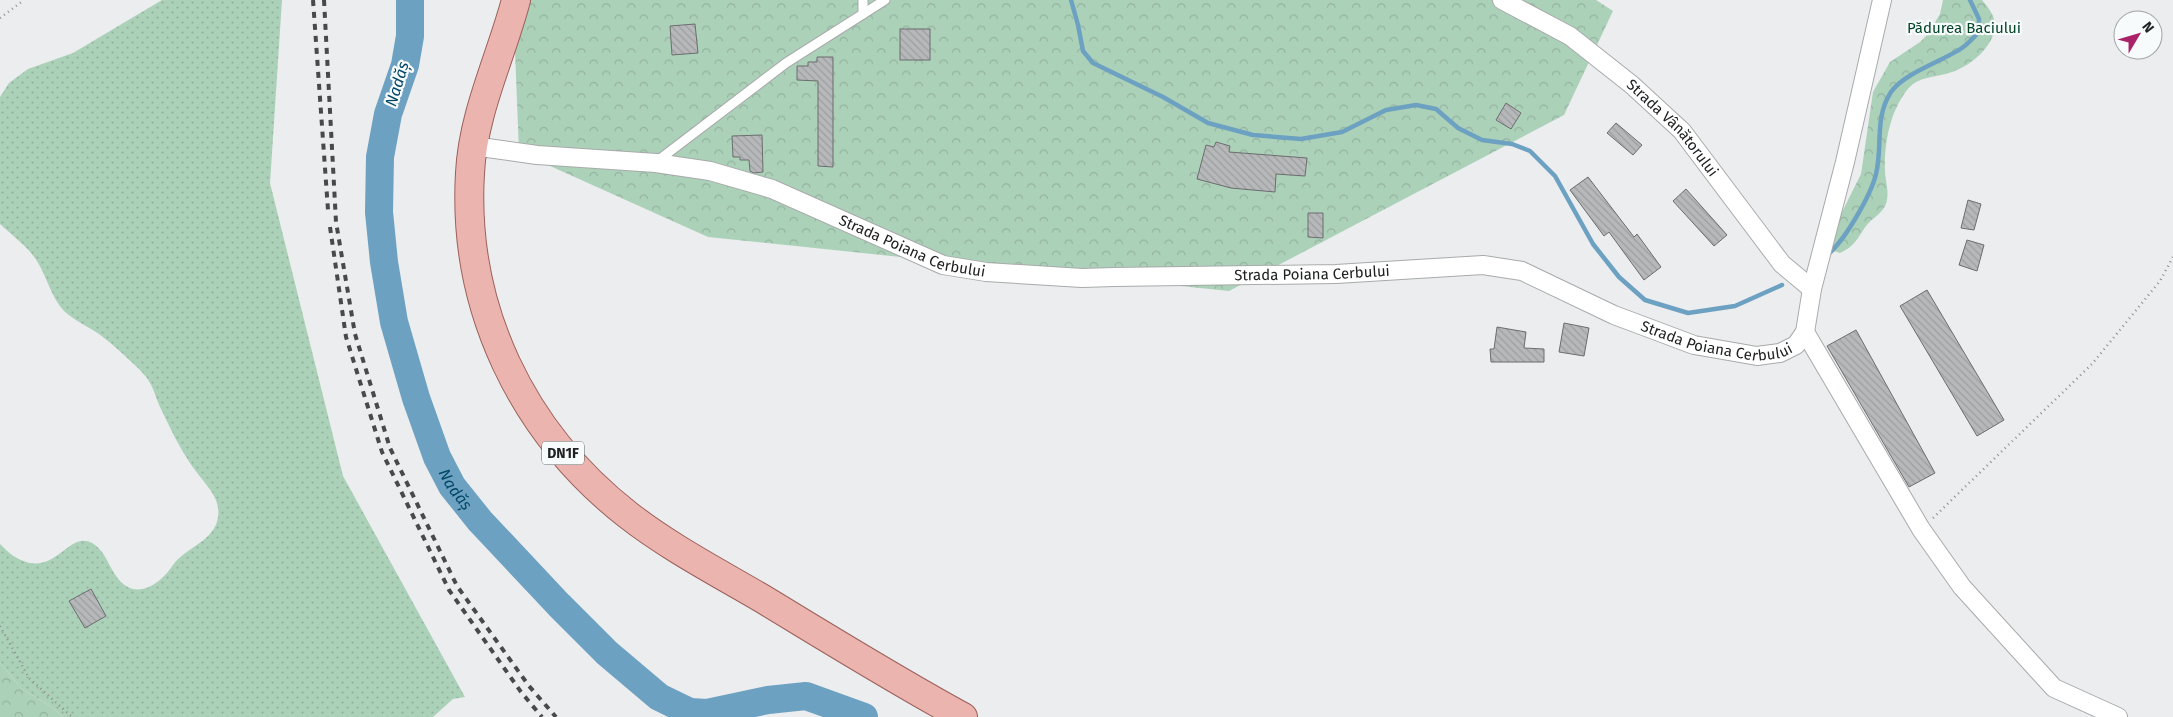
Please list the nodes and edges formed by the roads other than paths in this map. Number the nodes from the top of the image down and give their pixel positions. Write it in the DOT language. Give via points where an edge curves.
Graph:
graph roads {
  1 [pos="516,0"];
  2 [pos="863,0"];
  3 [pos="885,0"];
  4 [pos="1502,0"];
  5 [pos="1882,0"];
  6 [pos="863,14"];
  7 [pos="473,146"];
  8 [pos="656,163"];
  9 [pos="1812,289"];
  10 [pos="1805,332"];
  11 [pos="963,717"];
  12 [pos="2118,717"];
  1 -- 7 [label="main road, DN1F"];
  2 -- 6 [label="lane"];
  3 -- 6 [label="lane"];
  4 -- 9 [label="street, Strada Vânătorului" via="1570,36 1682,130 1782,264"];
  5 -- 9 [label="street, Strada Poiana Cerbului"];
  6 -- 8 [label="lane" via="786,63"];
  7 -- 8 [label="street, Strada Poiana Cerbului" via="537,155"];
  7 -- 11 [label="main road, DN1F" via="471,221 475,261 488,319 515,382 540,425 567,458 596,488 647,529"];
  8 -- 10 [label="street, Strada Poiana Cerbului" via="710,171 772,190 944,265 986,272 1082,278 1336,274 1483,265 1522,271 1614,315 1694,345 1757,356 1780,353 1796,345"];
  9 -- 10 [label="street, Strada Poiana Cerbului"];
  10 -- 12 [label="street" via="1921,529 1962,587 2054,688"];
}
